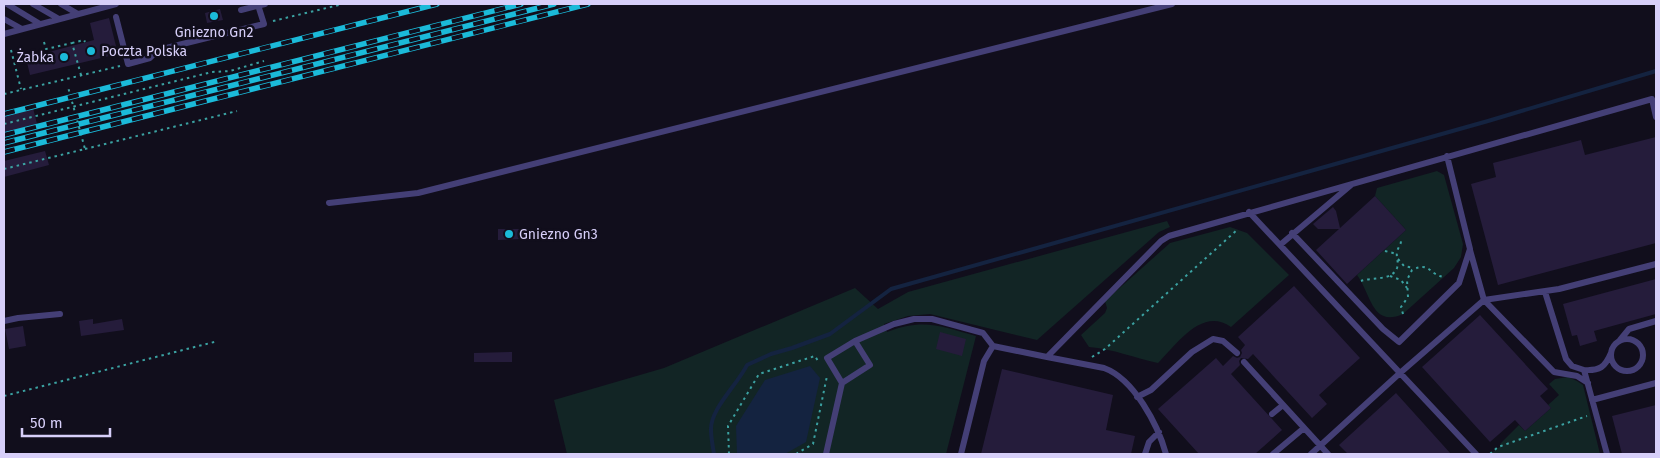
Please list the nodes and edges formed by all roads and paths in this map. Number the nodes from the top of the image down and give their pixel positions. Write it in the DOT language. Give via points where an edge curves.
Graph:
graph roads {
  1 [pos="7,4"];
  2 [pos="33,4"];
  3 [pos="61,4"];
  4 [pos="86,4"];
  5 [pos="116,4"];
  6 [pos="343,4"];
  7 [pos="1172,4"];
  8 [pos="262,5"];
  9 [pos="96,9"];
  10 [pos="241,10"];
  11 [pos="78,14"];
  12 [pos="116,17"];
  13 [pos="4,19"];
  14 [pos="59,19"];
  15 [pos="40,24"];
  16 [pos="264,24"];
  17 [pos="22,29"];
  18 [pos="4,34"];
  19 [pos="44,42"];
  20 [pos="85,42"];
  21 [pos="72,43"];
  22 [pos="11,50"];
  23 [pos="264,61"];
  24 [pos="128,64"];
  25 [pos="81,75"];
  26 [pos="68,87"];
  27 [pos="21,90"];
  28 [pos="4,94"];
  29 [pos="74,107"];
  30 [pos="237,111"];
  31 [pos="1656,117"];
  32 [pos="4,124"];
  33 [pos="85,149"];
  34 [pos="1447,156"];
  35 [pos="4,169"];
  36 [pos="1354,183"];
  37 [pos="329,203"];
  38 [pos="1249,212"];
  39 [pos="1237,230"];
  40 [pos="1292,233"];
  41 [pos="1402,241"];
  42 [pos="1280,245"];
  43 [pos="1470,249"];
  44 [pos="1385,251"];
  45 [pos="1396,254"];
  46 [pos="1398,259"];
  47 [pos="1656,264"];
  48 [pos="1417,268"];
  49 [pos="1390,276"];
  50 [pos="1444,277"];
  51 [pos="1362,282"];
  52 [pos="1408,290"];
  53 [pos="1545,292"];
  54 [pos="1484,300"];
  55 [pos="60,314"];
  56 [pos="1403,314"];
  57 [pos="4,321"];
  58 [pos="1656,321"];
  59 [pos="218,341"];
  60 [pos="854,341"];
  61 [pos="1619,342"];
  62 [pos="992,346"];
  63 [pos="1612,351"];
  64 [pos="1237,353"];
  65 [pos="1047,357"];
  66 [pos="819,362"];
  67 [pos="1244,362"];
  68 [pos="1082,363"];
  69 [pos="1584,370"];
  70 [pos="1400,373"];
  71 [pos="827,375"];
  72 [pos="842,383"];
  73 [pos="1588,383"];
  74 [pos="1656,383"];
  75 [pos="4,396"];
  76 [pos="1137,397"];
  77 [pos="1592,400"];
  78 [pos="1283,405"];
  79 [pos="1596,413"];
  80 [pos="1272,414"];
  81 [pos="1304,428"];
  82 [pos="1159,432"];
  83 [pos="1320,446"];
  84 [pos="729,454"];
  85 [pos="796,454"];
  86 [pos="826,454"];
  87 [pos="961,454"];
  88 [pos="1145,454"];
  89 [pos="1166,454"];
  90 [pos="1273,454"];
  91 [pos="1311,454"];
  92 [pos="1328,454"];
  93 [pos="1476,454"];
  94 [pos="1490,454"];
  95 [pos="1607,454"];
  1 -- 15 [label="lane"];
  2 -- 14 [label="lane"];
  3 -- 11 [label="lane"];
  4 -- 9 [label="lane"];
  5 -- 9 [label="lane"];
  6 -- 16 [label="path"];
  7 -- 37 [label="lane" via="418,193"];
  8 -- 10 [label="lane"];
  8 -- 16 [label="lane"];
  9 -- 11 [label="lane"];
  11 -- 14 [label="lane"];
  12 -- 24 [label="lane"];
  13 -- 17 [label="lane"];
  14 -- 15 [label="lane"];
  15 -- 17 [label="lane"];
  16 -- 24 [label="lane" via="158,50 150,58"];
  17 -- 18 [label="lane"];
  19 -- 21 [label="path" via="46,49"];
  20 -- 21 [label="path"];
  21 -- 25 [label="path"];
  22 -- 27 [label="path"];
  23 -- 29 [label="path"];
  24 -- 25 [label="path"];
  25 -- 27 [label="path"];
  26 -- 29 [label="path"];
  27 -- 28 [label="path"];
  29 -- 32 [label="path"];
  29 -- 33 [label="path"];
  30 -- 33 [label="path"];
  31 -- 34 [label="lane" via="1652,99"];
  33 -- 35 [label="path"];
  34 -- 36 [label="lane"];
  34 -- 43 [label="lane"];
  36 -- 38 [label="lane"];
  36 -- 40 [label="lane"];
  38 -- 42 [label="lane"];
  38 -- 65 [label="lane" via="1180,232 1161,241"];
  39 -- 68 [label="path" via="1105,349"];
  40 -- 42 [label="lane"];
  40 -- 43 [label="lane" via="1399,342 1459,283"];
  41 -- 45 [label="path"];
  42 -- 70 [label="lane"];
  43 -- 54 [label="lane"];
  44 -- 45 [label="path"];
  45 -- 46 [label="path"];
  46 -- 48 [label="path" via="1408,268"];
  46 -- 49 [label="path" via="1397,267"];
  47 -- 53 [label="lane"];
  48 -- 50 [label="path" via="1428,268"];
  48 -- 52 [label="path" via="1409,274"];
  49 -- 51 [label="path"];
  49 -- 52 [label="path" via="1401,280"];
  52 -- 56 [label="path" via="1408,297 1401,307"];
  53 -- 54 [label="lane"];
  53 -- 69 [label="lane" via="1566,359 1572,366"];
  54 -- 70 [label="lane"];
  54 -- 73 [label="lane" via="1554,372 1577,376"];
  55 -- 57 [label="lane"];
  58 -- 61 [label="lane" via="1629,329"];
  59 -- 75 [label="path"];
  60 -- 62 [label="lane" via="894,324 932,319 983,333"];
  60 -- 72 [label="lane" via="827,358"];
  60 -- 72 [label="lane" via="870,365"];
  61 -- 63 [label="lane"];
  61 -- 63 [label="lane" via="1630,340 1640,346 1643,356 1640,364 1633,370 1622,370 1614,364"];
  62 -- 65 [label="lane"];
  62 -- 87 [label="lane" via="984,361"];
  63 -- 69 [label="lane" via="1607,364 1600,370"];
  64 -- 76 [label="lane" via="1223,341 1213,338 1192,352 1151,390"];
  65 -- 68 [label="lane"];
  66 -- 84 [label="path" via="815,356 759,374 728,426"];
  67 -- 78 [label="lane"];
  68 -- 76 [label="lane" via="1112,372"];
  69 -- 73 [label="lane"];
  70 -- 83 [label="lane"];
  70 -- 93 [label="lane"];
  71 -- 85 [label="path" via="813,444"];
  72 -- 86 [label="lane"];
  73 -- 77 [label="lane"];
  74 -- 77 [label="lane"];
  76 -- 82 [label="lane"];
  77 -- 79 [label="lane"];
  78 -- 80 [label="lane"];
  78 -- 81 [label="lane"];
  79 -- 94 [label="path" via="1498,447"];
  79 -- 95 [label="lane"];
  81 -- 83 [label="lane"];
  81 -- 90 [label="lane"];
  82 -- 88 [label="lane" via="1149,442"];
  82 -- 89 [label="lane"];
  83 -- 91 [label="lane"];
  83 -- 92 [label="lane"];
}
